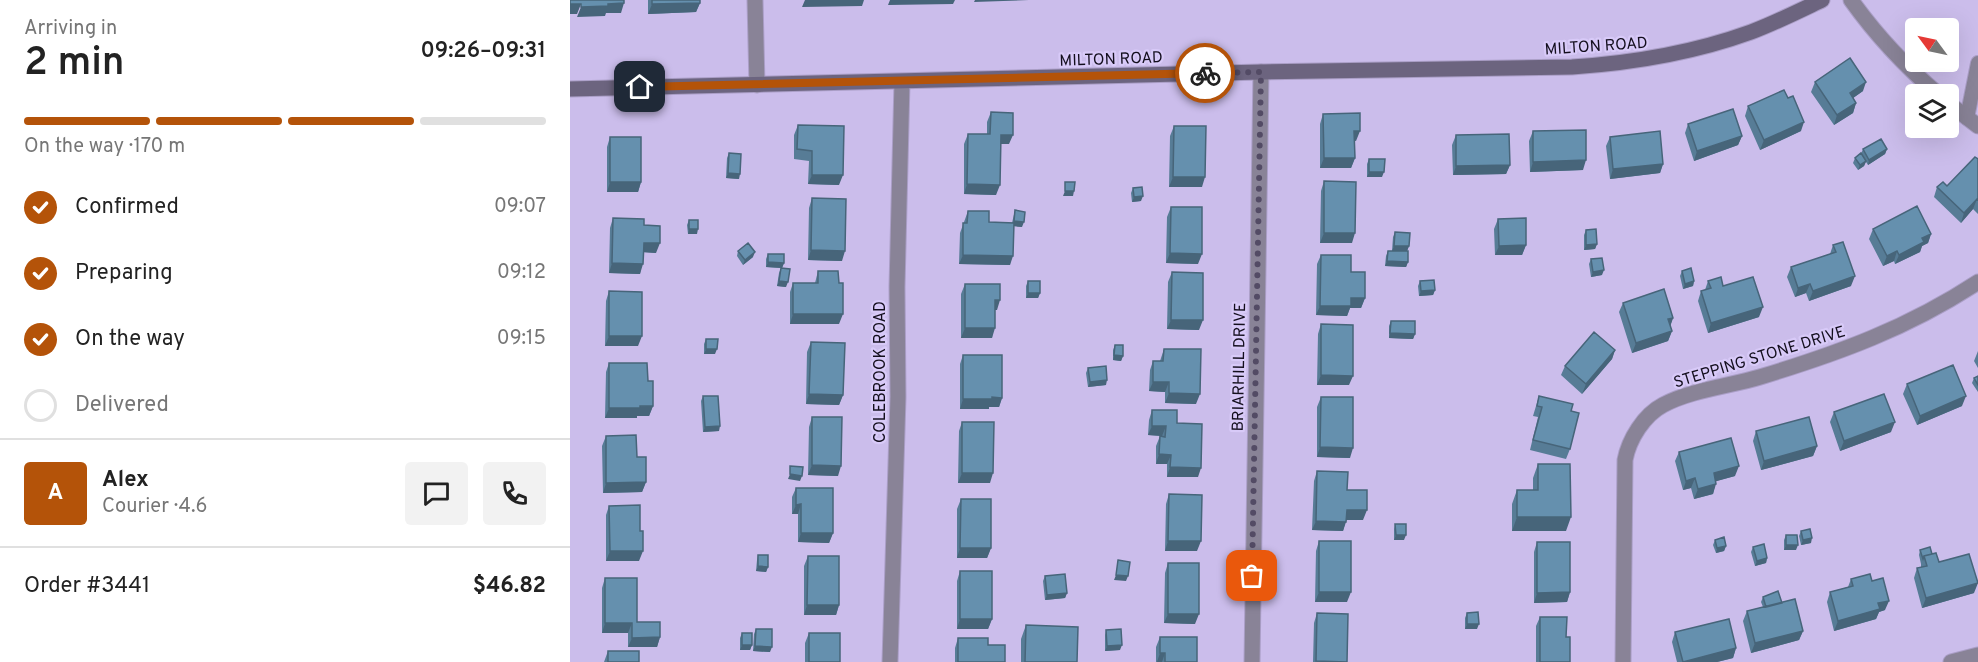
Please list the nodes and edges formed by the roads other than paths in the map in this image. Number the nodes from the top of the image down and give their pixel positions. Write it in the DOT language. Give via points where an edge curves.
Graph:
graph roads {
  1 [pos="755,0"];
  2 [pos="1822,0"];
  3 [pos="1851,0"];
  4 [pos="1978,63"];
  5 [pos="1261,72"];
  6 [pos="902,82"];
  7 [pos="1926,84"];
  8 [pos="757,85"];
  9 [pos="570,89"];
  10 [pos="1959,112"];
  11 [pos="1972,122"];
  12 [pos="1978,282"];
  13 [pos="1978,655"];
  14 [pos="890,662"];
  15 [pos="1252,662"];
  16 [pos="1623,662"];
  17 [pos="1951,662"];
  1 -- 8 [label="street"];
  2 -- 5 [label="street, MILTON ROAD" via="1751,32 1657,58 1572,67"];
  3 -- 7 [label="street"];
  4 -- 11 [label="lane"];
  5 -- 6 [label="street, MILTON ROAD"];
  5 -- 15 [label="street, BRIARHILL DRIVE"];
  6 -- 8 [label="street, MILTON ROAD"];
  6 -- 14 [label="street, COLEBROOK ROAD"];
  8 -- 9 [label="street, MILTON ROAD"];
  10 -- 11 [label="street"];
  12 -- 16 [label="street, STEPPING STONE DRIVE" via="1884,333 1833,354 1677,399 1645,420 1632,439 1625,460"];
  13 -- 17 [label="street"];
}
